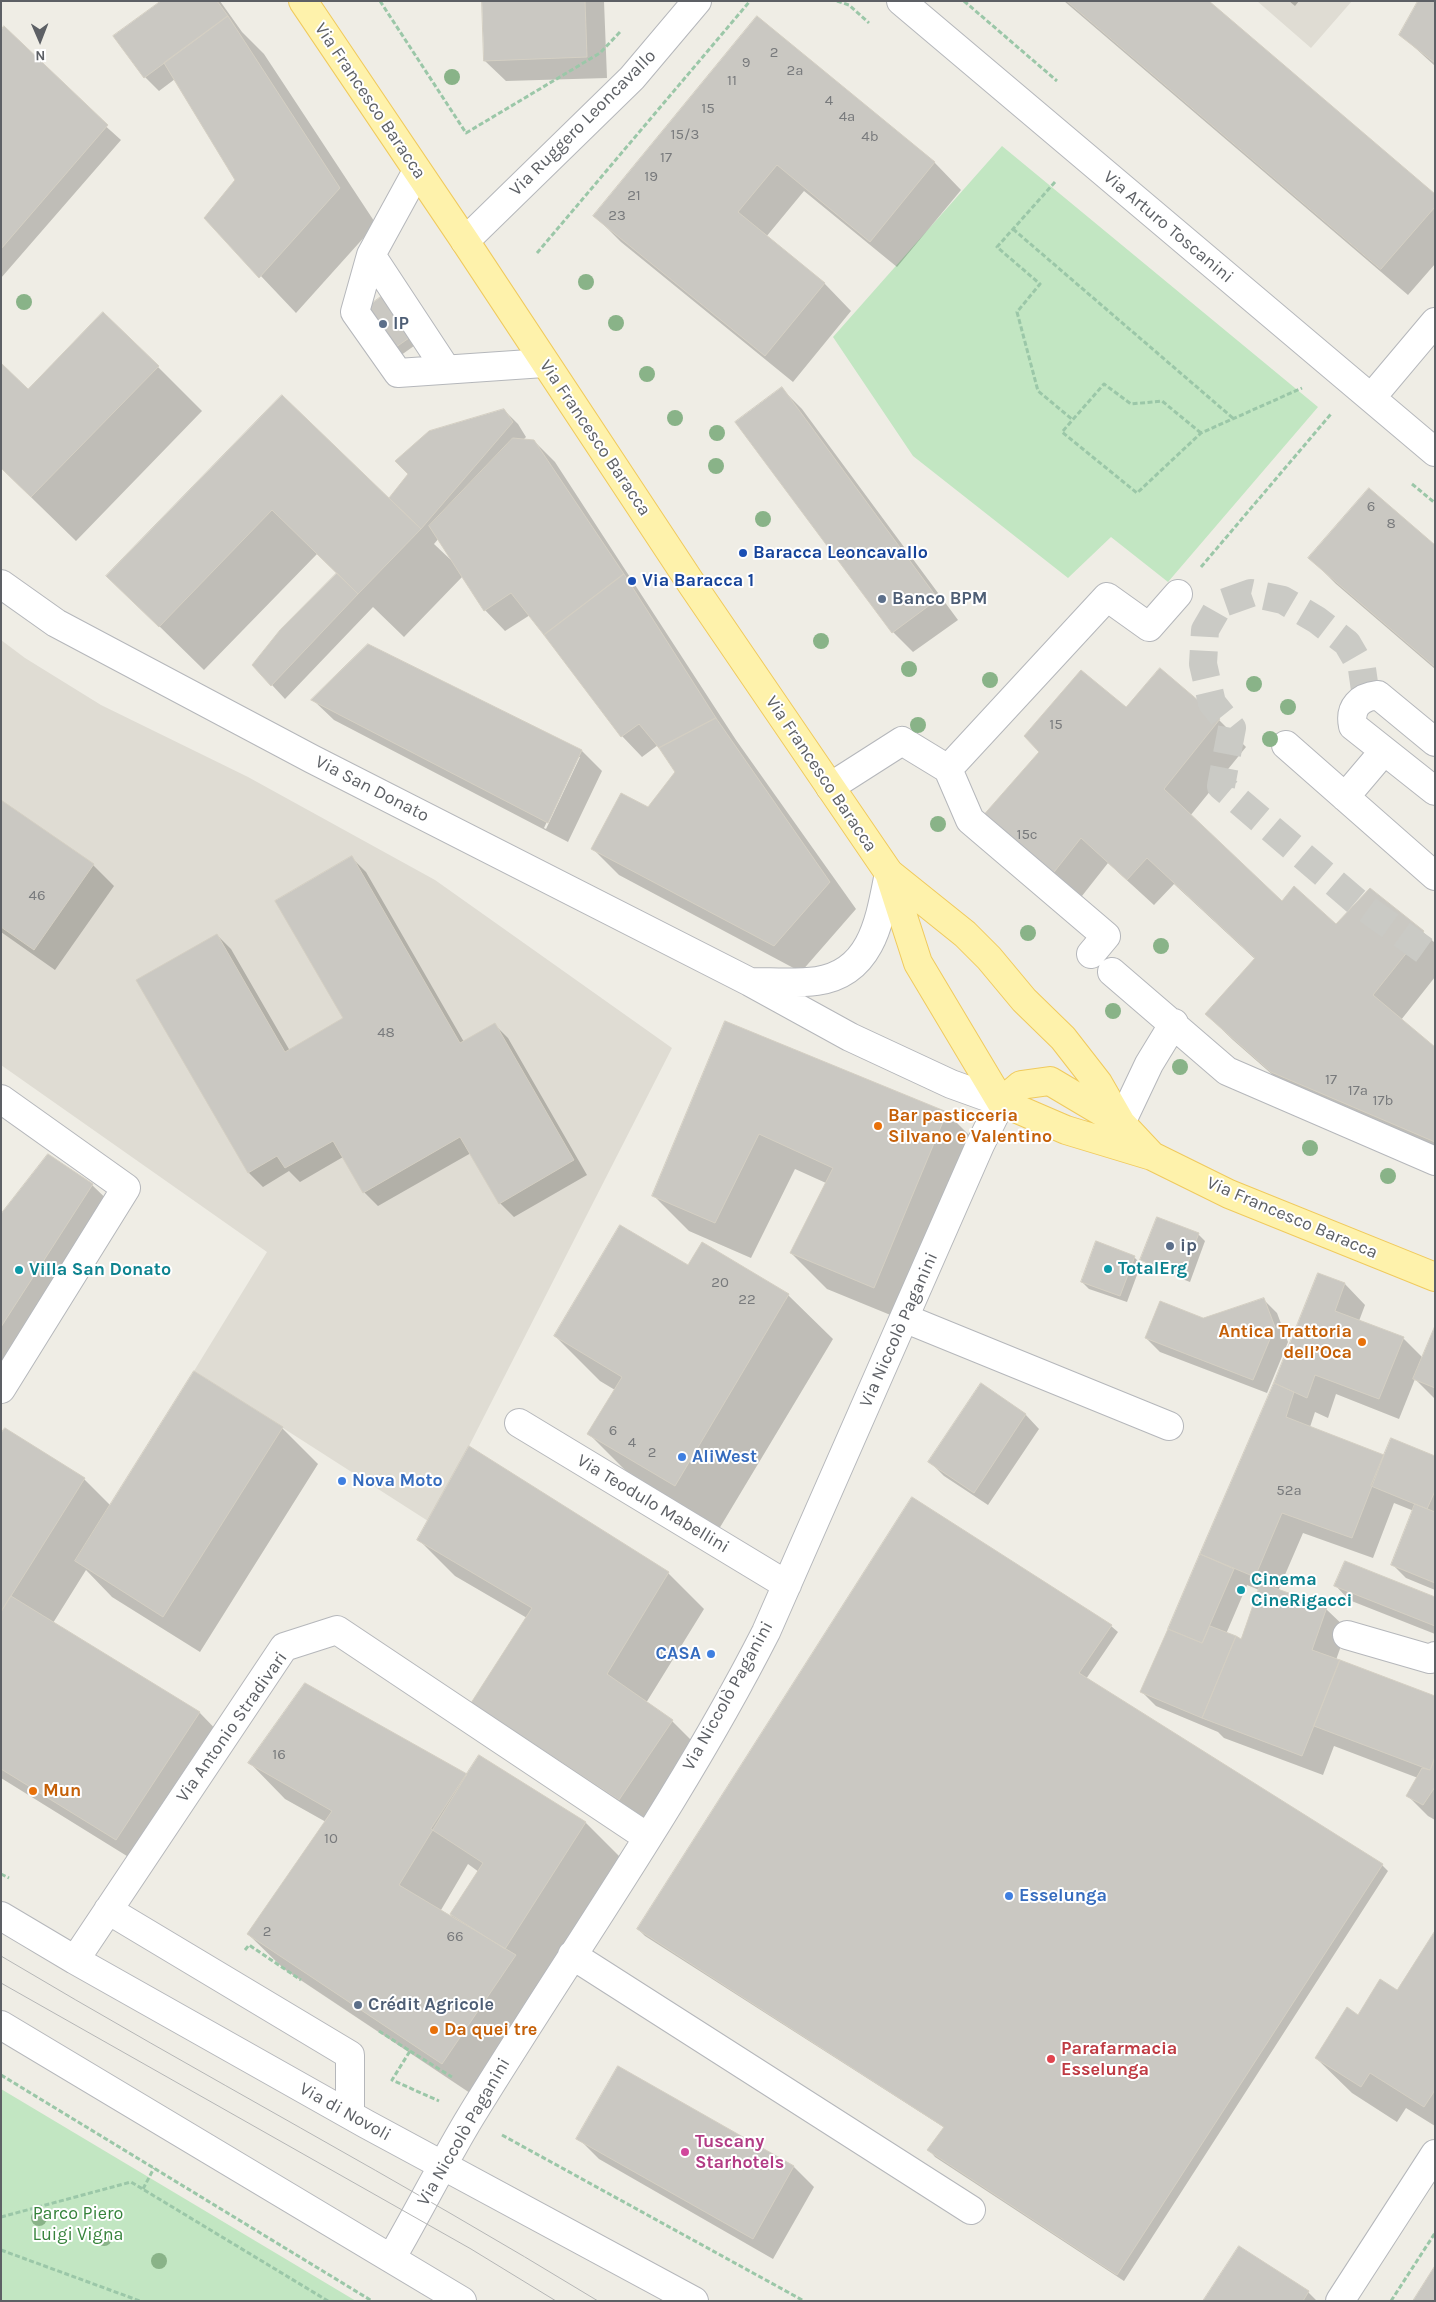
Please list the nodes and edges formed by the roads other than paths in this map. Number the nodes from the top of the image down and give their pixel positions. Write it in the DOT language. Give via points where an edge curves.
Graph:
graph roads {
  1 [pos="302,1"];
  2 [pos="698,1"];
  3 [pos="901,1"];
  4 [pos="417,171"];
  5 [pos="465,242"];
  6 [pos="371,255"];
  7 [pos="1435,322"];
  8 [pos="544,363"];
  9 [pos="446,369"];
  10 [pos="1363,391"];
  11 [pos="1435,452"];
  12 [pos="1,584"];
  13 [pos="1178,594"];
  14 [pos="1435,742"];
  15 [pos="1286,745"];
  16 [pos="1384,751"];
  17 [pos="948,769"];
  18 [pos="830,787"];
  19 [pos="1435,791"];
  20 [pos="1345,797"];
  21 [pos="889,873"];
  22 [pos="1435,876"];
  23 [pos="1091,954"];
  24 [pos="1112,972"];
  25 [pos="750,982"];
  26 [pos="1174,1023"];
  27 [pos="1,1099"];
  28 [pos="1001,1102"];
  29 [pos="1121,1123"];
  30 [pos="1152,1156"];
  31 [pos="1435,1162"];
  32 [pos="1435,1277"];
  33 [pos="904,1318"];
  34 [pos="1,1389"];
  35 [pos="519,1423"];
  36 [pos="1169,1426"];
  37 [pos="787,1585"];
  38 [pos="1347,1635"];
  39 [pos="1435,1656"];
  40 [pos="647,1837"];
  41 [pos="108,1910"];
  42 [pos="1,1916"];
  43 [pos="572,1955"];
  44 [pos="75,1960"];
  45 [pos="1,2025"];
  46 [pos="350,2115"];
  47 [pos="1435,2154"];
  48 [pos="443,2167"];
  49 [pos="971,2210"];
  50 [pos="392,2257"];
  51 [pos="462,2301"];
  52 [pos="694,2301"];
  53 [pos="1340,2301"];
  1 -- 4 [label="main road, Via Francesco Baracca"];
  2 -- 5 [label="street, Via Ruggero Leoncavallo" via="632,78"];
  3 -- 10 [label="street, Via Arturo Toscanini"];
  4 -- 5 [label="main road, Via Francesco Baracca"];
  4 -- 6 [label="street"];
  5 -- 8 [label="main road, Via Francesco Baracca"];
  6 -- 9 [label="street"];
  6 -- 9 [label="street" via="355,312 398,373"];
  7 -- 10 [label="street"];
  8 -- 9 [label="street"];
  8 -- 18 [label="main road, Via Francesco Baracca"];
  10 -- 11 [label="street, Via Arturo Toscanini"];
  12 -- 25 [label="street, Via San Donato" via="56,623 312,760"];
  13 -- 17 [label="street" via="1149,627 1107,596"];
  14 -- 16 [label="street" via="1378,695 1366,697 1356,703 1350,716 1353,726"];
  15 -- 20 [label="street"];
  16 -- 19 [label="street"];
  16 -- 20 [label="street"];
  17 -- 18 [label="street" via="902,740"];
  17 -- 23 [label="street" via="970,820 1106,936"];
  18 -- 21 [label="main road, Via Francesco Baracca"];
  20 -- 22 [label="street"];
  21 -- 25 [label="street" via="876,930 856,963 819,981"];
  21 -- 28 [label="main road, Via Francesco Baracca" via="918,963"];
  21 -- 29 [label="main road, Via Francesco Baracca" via="965,934 989,958 1024,1000 1063,1038 1098,1083"];
  24 -- 26 [label="street"];
  25 -- 28 [label="street, Via Francesco Baracca" via="850,1037 952,1084"];
  26 -- 29 [label="street" via="1149,1064"];
  26 -- 31 [label="street" via="1228,1071"];
  27 -- 34 [label="street" via="126,1188"];
  28 -- 29 [label="main road, Via Francesco Baracca" via="1020,1085 1050,1081"];
  28 -- 30 [label="main road, Via Francesco Baracca" via="1066,1130"];
  28 -- 33 [label="street, Via Niccolò Paganini"];
  29 -- 30 [label="main road, Via Francesco Baracca"];
  30 -- 32 [label="main road, Via Francesco Baracca" via="1228,1194"];
  33 -- 36 [label="street"];
  33 -- 37 [label="street, Via Niccolò Paganini"];
  35 -- 37 [label="street, Via Teodulo Mabellini"];
  37 -- 40 [label="street, Via Niccolò Paganini" via="740,1683"];
  38 -- 39 [label="street" via="1430,1659"];
  40 -- 41 [label="street, Via Antonio Stradivari" via="337,1630 284,1647"];
  40 -- 43 [label="street, Via Niccolò Paganini"];
  41 -- 44 [label="street, Via Antonio Stradivari"];
  41 -- 46 [label="street" via="350,2055"];
  42 -- 44 [label="street, Via di Novoli"];
  43 -- 48 [label="street, Via Niccolò Paganini"];
  43 -- 49 [label="street"];
  44 -- 46 [label="street, Via di Novoli"];
  45 -- 50 [label="street"];
  46 -- 48 [label="street, Via di Novoli"];
  47 -- 53 [label="street"];
  48 -- 50 [label="street, Via Niccolò Paganini"];
  48 -- 52 [label="street, Via di Novoli"];
  50 -- 51 [label="street"];
}
